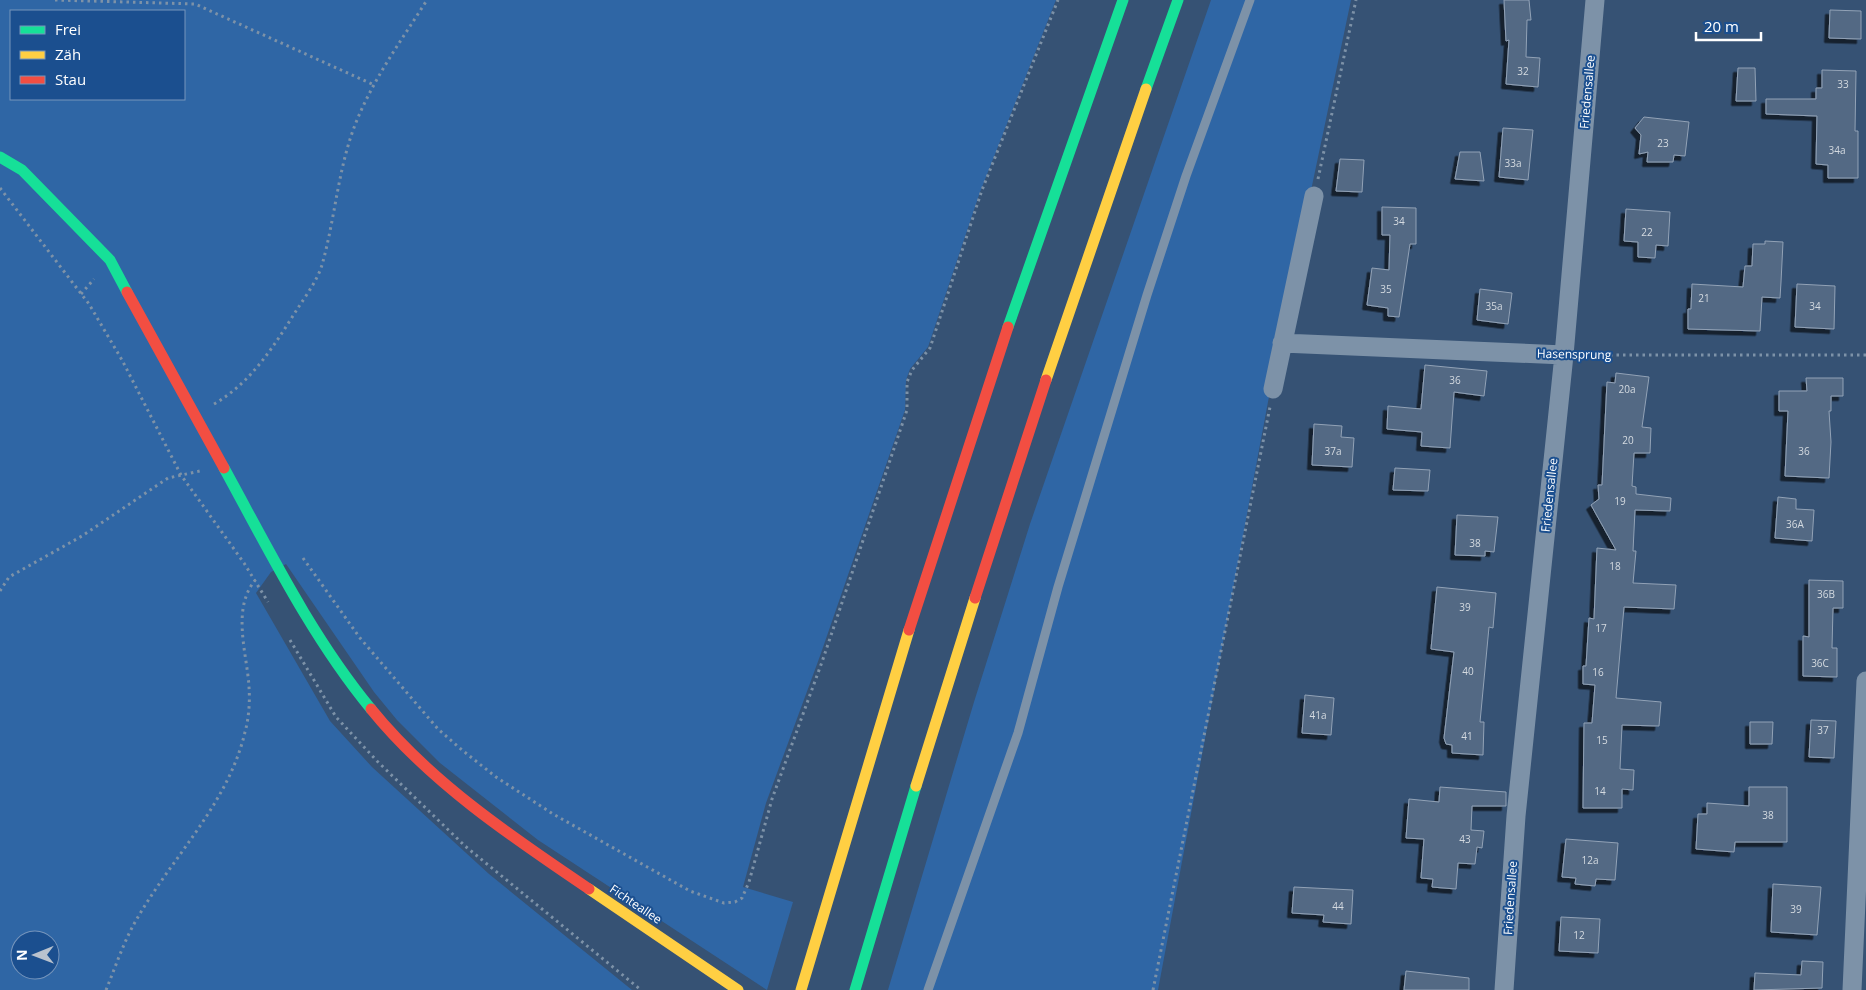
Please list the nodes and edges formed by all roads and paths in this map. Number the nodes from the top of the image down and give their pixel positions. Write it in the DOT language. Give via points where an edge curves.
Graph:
graph roads {
  1 [pos="55,0"];
  2 [pos="426,0"];
  3 [pos="1058,0"];
  4 [pos="1123,0"];
  5 [pos="1178,0"];
  6 [pos="1250,0"];
  7 [pos="1356,0"];
  8 [pos="1595,0"];
  9 [pos="372,84"];
  10 [pos="0,157"];
  11 [pos="0,188"];
  12 [pos="1314,196"];
  13 [pos="1282,344"];
  14 [pos="1564,355"];
  15 [pos="1866,356"];
  16 [pos="1273,389"];
  17 [pos="196,415"];
  18 [pos="223,466"];
  19 [pos="181,475"];
  20 [pos="274,560"];
  21 [pos="255,580"];
  22 [pos="0,591"];
  23 [pos="270,605"];
  24 [pos="289,639"];
  25 [pos="1866,680"];
  26 [pos="106,990"];
  27 [pos="640,990"];
  28 [pos="738,990"];
  29 [pos="801,990"];
  30 [pos="855,990"];
  31 [pos="928,990"];
  32 [pos="1153,990"];
  33 [pos="1504,990"];
  34 [pos="1852,990"];
  1 -- 9 [label="path" via="195,4"];
  2 -- 9 [label="path"];
  3 -- 20 [label="path" via="982,190 930,348 912,370 907,410 772,799 742,898 724,903 690,891 553,814 496,776 438,729 360,638 299,554 287,553"];
  4 -- 29 [label="main road" via="1018,296 924,584 865,770"];
  5 -- 30 [label="main road" via="1029,425"];
  6 -- 31 [label="lane" via="1146,295 1018,734"];
  7 -- 12 [label="path"];
  8 -- 14 [label="street, Friedensallee"];
  9 -- 17 [label="path" via="347,152 321,268 307,295 268,353 241,385"];
  10 -- 17 [label="main road, Fichteallee" via="22,170 110,260"];
  11 -- 19 [label="path" via="89,304 122,360"];
  12 -- 13 [label="street"];
  13 -- 14 [label="street, Hasensprung"];
  13 -- 16 [label="street"];
  14 -- 15 [label="path, Hasensprung"];
  14 -- 33 [label="street, Friedensallee" via="1516,816"];
  16 -- 32 [label="path"];
  17 -- 18 [label="main road, Fichteallee"];
  18 -- 19 [label="path"];
  18 -- 20 [label="main road, Fichteallee"];
  19 -- 21 [label="path"];
  19 -- 22 [label="path" via="168,478 82,536 9,577"];
  20 -- 21 [label="path"];
  20 -- 28 [label="main road, Fichteallee" via="333,659 390,733 459,795 519,840"];
  21 -- 23 [label="path"];
  21 -- 26 [label="path" via="246,598 242,620 249,687 248,722 240,756 226,786 134,924"];
  24 -- 27 [label="path" via="336,716 377,761 465,846"];
  25 -- 34 [label="street"];
}
